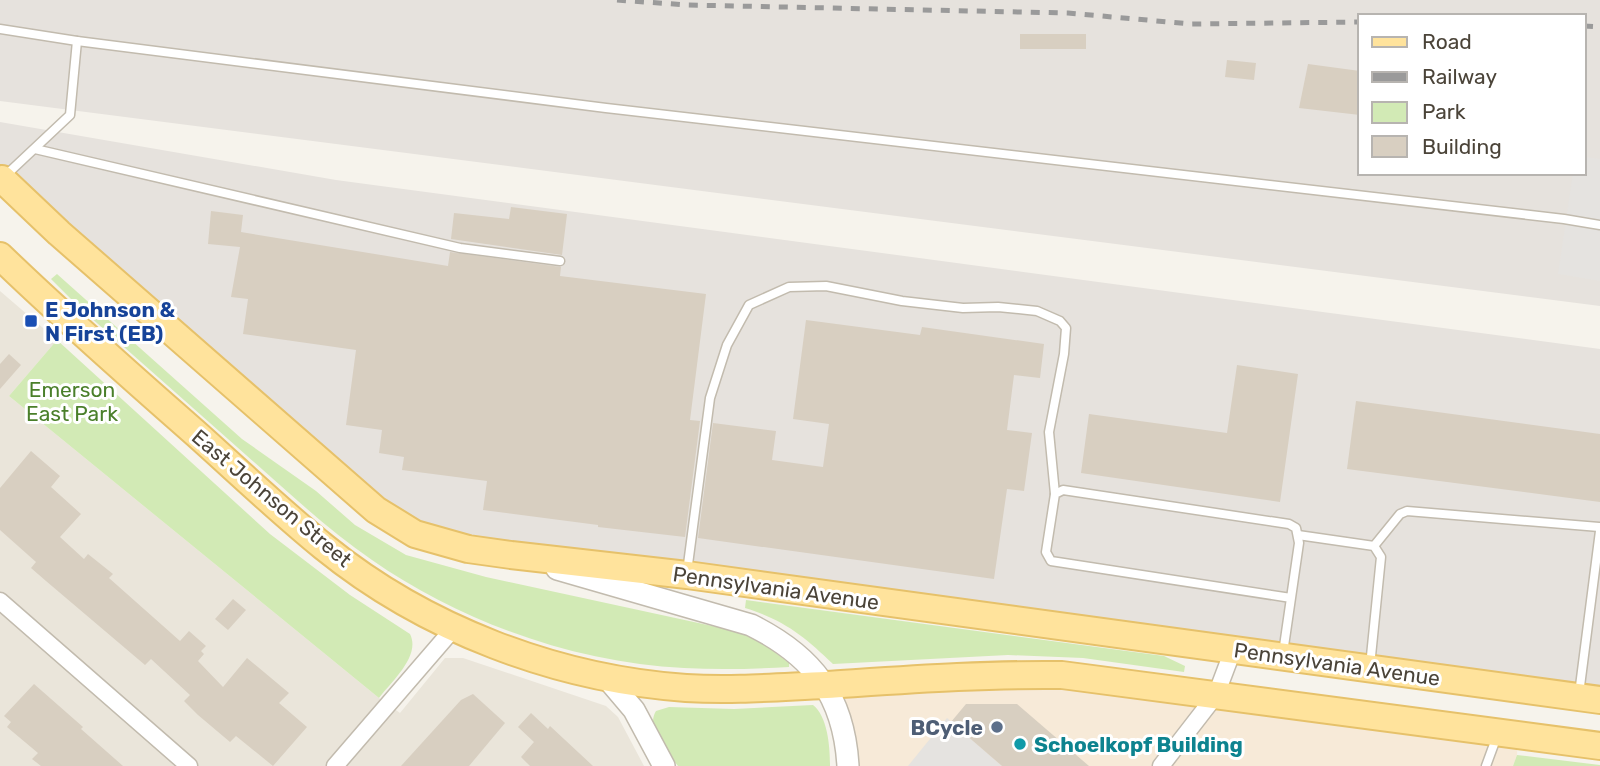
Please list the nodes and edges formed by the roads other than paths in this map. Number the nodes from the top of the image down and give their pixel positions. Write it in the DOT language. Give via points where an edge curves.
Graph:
graph roads {
  1 [pos="0,29"];
  2 [pos="77,41"];
  3 [pos="35,149"];
  4 [pos="1,180"];
  5 [pos="1600,225"];
  6 [pos="0,256"];
  7 [pos="560,261"];
  8 [pos="1055,494"];
  9 [pos="1600,529"];
  10 [pos="1298,535"];
  11 [pos="1374,546"];
  12 [pos="511,555"];
  13 [pos="687,575"];
  14 [pos="1291,598"];
  15 [pos="0,601"];
  16 [pos="454,628"];
  17 [pos="1233,650"];
  18 [pos="1283,656"];
  19 [pos="1370,668"];
  20 [pos="606,677"];
  21 [pos="823,685"];
  22 [pos="1216,695"];
  23 [pos="1589,698"];
  24 [pos="1497,733"];
  25 [pos="1600,746"];
  26 [pos="189,766"];
  27 [pos="335,766"];
  28 [pos="664,766"];
  29 [pos="848,766"];
  30 [pos="1161,766"];
  31 [pos="1486,766"];
  1 -- 2 [label="lane"];
  2 -- 3 [label="lane" via="70,115"];
  2 -- 5 [label="lane"];
  3 -- 4 [label="lane"];
  3 -- 7 [label="lane" via="460,248"];
  4 -- 12 [label="main road, Pennsylvania Avenue" via="376,510 415,534"];
  6 -- 16 [label="main road, East Johnson Street" via="326,549 393,595"];
  8 -- 10 [label="lane" via="1063,490 1289,524"];
  8 -- 13 [label="lane" via="1049,432 1064,355 1066,328 1060,321 1037,311 902,301 826,286 789,287 748,305 727,345 710,398"];
  8 -- 14 [label="lane" via="1046,552 1051,561"];
  9 -- 11 [label="lane" via="1407,511"];
  9 -- 23 [label="lane"];
  10 -- 11 [label="lane"];
  10 -- 14 [label="lane"];
  11 -- 19 [label="lane" via="1381,557"];
  12 -- 13 [label="main road, Pennsylvania Avenue"];
  12 -- 21 [label="street" via="751,625 801,656"];
  13 -- 17 [label="main road, Pennsylvania Avenue"];
  14 -- 18 [label="lane"];
  15 -- 26 [label="street"];
  16 -- 20 [label="main road, East Johnson Street" via="530,658"];
  16 -- 27 [label="street"];
  17 -- 18 [label="main road, Pennsylvania Avenue"];
  17 -- 22 [label="street"];
  18 -- 19 [label="main road, Pennsylvania Avenue"];
  19 -- 23 [label="main road, Pennsylvania Avenue"];
  20 -- 21 [label="main road" via="686,688"];
  20 -- 28 [label="street" via="634,710"];
  21 -- 22 [label="main road" via="1062,675"];
  21 -- 29 [label="street" via="842,720"];
  22 -- 24 [label="main road"];
  22 -- 30 [label="street"];
  24 -- 25 [label="main road"];
  24 -- 31 [label="lane"];
}
